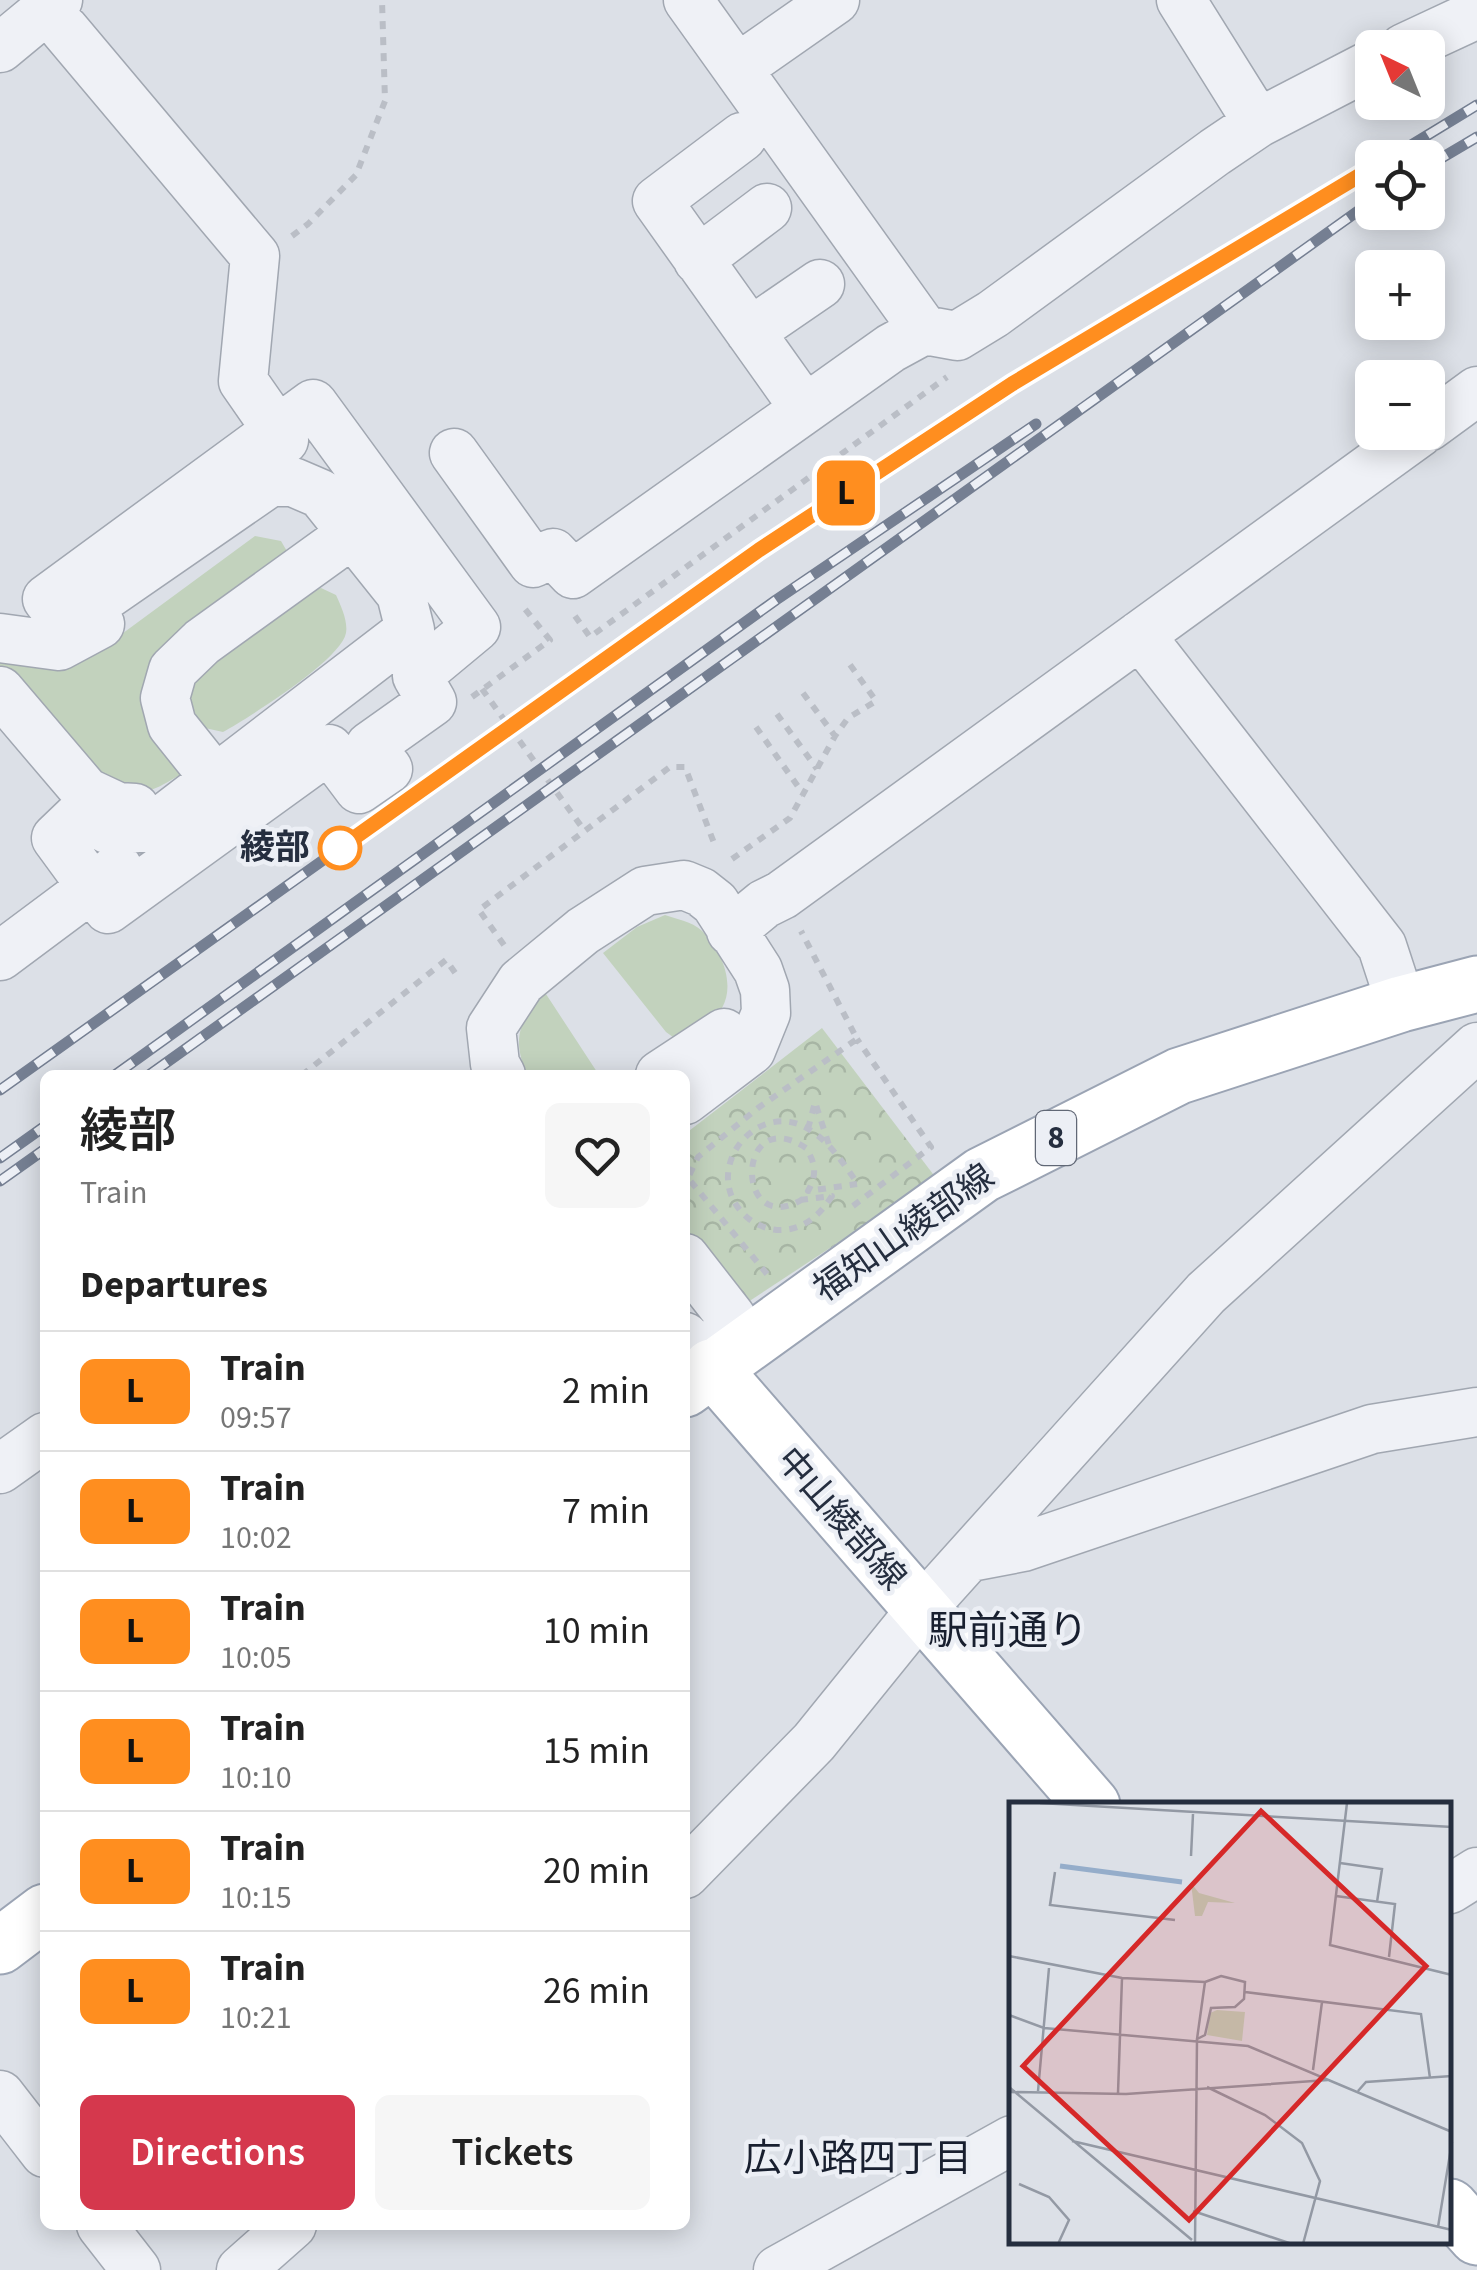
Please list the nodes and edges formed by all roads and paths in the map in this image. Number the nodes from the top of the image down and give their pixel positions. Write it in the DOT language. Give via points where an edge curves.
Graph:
graph roads {
  1 [pos="382,0"];
  2 [pos="688,0"];
  3 [pos="834,0"];
  4 [pos="1181,0"];
  5 [pos="61,14"];
  6 [pos="1477,14"];
  7 [pos="1443,30"];
  8 [pos="0,48"];
  9 [pos="738,68"];
  10 [pos="1355,73"];
  11 [pos="1258,123"];
  12 [pos="742,138"];
  13 [pos="767,208"];
  14 [pos="698,260"];
  15 [pos="254,263"];
  16 [pos="820,284"];
  17 [pos="924,330"];
  18 [pos="750,332"];
  19 [pos="1477,391"];
  20 [pos="805,410"];
  21 [pos="1445,415"];
  22 [pos="281,435"];
  23 [pos="1395,450"];
  24 [pos="454,453"];
  25 [pos="335,546"];
  26 [pos="520,602"];
  27 [pos="1140,634"];
  28 [pos="0,638"];
  29 [pos="848,662"];
  30 [pos="476,682"];
  31 [pos="482,690"];
  32 [pos="0,691"];
  33 [pos="804,693"];
  34 [pos="777,714"];
  35 [pos="756,727"];
  36 [pos="835,736"];
  37 [pos="817,769"];
  38 [pos="208,770"];
  39 [pos="804,795"];
  40 [pos="145,819"];
  41 [pos="584,830"];
  42 [pos="714,843"];
  43 [pos="732,859"];
  44 [pos="83,895"];
  45 [pos="782,895"];
  46 [pos="736,939"];
  47 [pos="504,945"];
  48 [pos="0,956"];
  49 [pos="458,977"];
  50 [pos="1477,984"];
  51 [pos="1400,1004"];
  52 [pos="857,1039"];
  53 [pos="1477,1047"];
  54 [pos="308,1070"];
  55 [pos="493,1070"];
  56 [pos="668,1070"];
  57 [pos="690,1096"];
  58 [pos="738,1124"];
  59 [pos="808,1129"];
  60 [pos="748,1134"];
  61 [pos="831,1150"];
  62 [pos="690,1174"];
  63 [pos="690,1180"];
  64 [pos="840,1215"];
  65 [pos="780,1261"];
  66 [pos="690,1264"];
  67 [pos="765,1272"];
  68 [pos="774,1282"];
  69 [pos="694,1364"];
  70 [pos="1477,1412"];
  71 [pos="40,1440"];
  72 [pos="0,1468"];
  73 [pos="972,1557"];
  74 [pos="920,1611"];
  75 [pos="1089,1802"];
  76 [pos="690,1869"];
  77 [pos="1477,1872"];
  78 [pos="1452,1888"];
  79 [pos="40,1916"];
  80 [pos="0,1946"];
  81 [pos="0,2095"];
  82 [pos="1009,2142"];
  83 [pos="40,2146"];
  84 [pos="106,2230"];
  85 [pos="286,2230"];
  86 [pos="136,2270"];
  87 [pos="241,2270"];
  88 [pos="778,2270"];
  1 -- 15 [label="path" via="385,101 356,175 308,224"];
  2 -- 9 [label="street"];
  3 -- 9 [label="street"];
  4 -- 11 [label="street"];
  5 -- 8 [label="street"];
  5 -- 15 [label="street" via="255,256"];
  6 -- 7 [label="street"];
  9 -- 17 [label="street"];
  10 -- 11 [label="street"];
  11 -- 17 [label="street" via="994,314 957,336"];
  12 -- 14 [label="street" via="657,202"];
  13 -- 14 [label="street"];
  14 -- 18 [label="street"];
  15 -- 22 [label="street" via="243,381"];
  16 -- 18 [label="street"];
  17 -- 20 [label="street"];
  18 -- 20 [label="street"];
  19 -- 21 [label="street"];
  20 -- 24 [label="street" via="573,574 553,553 534,563"];
  22 -- 40 [label="street" via="47,600 66,623 270,482 292,482 321,494 402,594 410,630 153,827"];
  22 -- 44 [label="street" via="313,404 476,627 417,676 432,702 370,746 388,768 359,789 329,749 108,908"];
  23 -- 27 [label="street"];
  25 -- 28 [label="street" via="312,510 294,498 274,497 86,634 59,646"];
  25 -- 38 [label="street" via="173,670 165,698 172,725"];
  25 -- 38 [label="street" via="387,608 389,630"];
  26 -- 31 [label="path" via="550,640"];
  27 -- 45 [label="street"];
  27 -- 51 [label="street" via="1382,946"];
  29 -- 36 [label="path" via="876,702 848,718"];
  30 -- 31 [label="path"];
  31 -- 41 [label="path"];
  32 -- 40 [label="street" via="86,792"];
  33 -- 36 [label="path"];
  34 -- 37 [label="path"];
  35 -- 39 [label="path"];
  36 -- 37 [label="path"];
  37 -- 39 [label="path"];
  38 -- 40 [label="street"];
  39 -- 43 [label="path" via="790,818"];
  40 -- 44 [label="street" via="132,857"];
  40 -- 44 [label="street" via="109,830 81,814 56,838"];
  41 -- 42 [label="path" via="670,767 685,767"];
  41 -- 47 [label="path" via="479,910"];
  44 -- 48 [label="street"];
  45 -- 46 [label="street" via="764,904"];
  45 -- 52 [label="path"];
  46 -- 55 [label="street" via="701,892 684,885 645,891 521,982 492,1028"];
  46 -- 56 [label="street" via="750,1007 740,1022"];
  46 -- 57 [label="street" via="758,970 766,1012 750,1050"];
  49 -- 54 [label="path" via="446,960"];
  50 -- 51 [label="main road, 福知山綾部線 / 8"];
  51 -- 69 [label="main road, 福知山綾部線 / 8" via="1179,1076 982,1175"];
  52 -- 58 [label="path"];
  52 -- 64 [label="path" via="932,1147"];
  53 -- 73 [label="street" via="1206,1292"];
  58 -- 60 [label="path"];
  58 -- 62 [label="path" via="698,1157"];
  59 -- 60 [label="path" via="782,1122"];
  59 -- 61 [label="path"];
  59 -- 61 [label="path" via="815,1102"];
  60 -- 61 [label="path" via="730,1160 731,1197 756,1224 773,1230 808,1223 832,1196 784,1206 764,1200 749,1172 757,1152 775,1140 806,1148 815,1168 808,1191 858,1184"];
  63 -- 67 [label="path"];
  65 -- 67 [label="path"];
  66 -- 69 [label="street" via="732,1317"];
  67 -- 68 [label="path"];
  69 -- 74 [label="main road, 中山綾部線"];
  70 -- 73 [label="street" via="1372,1429 1022,1547"];
  71 -- 72 [label="street"];
  73 -- 74 [label="street"];
  74 -- 75 [label="main road, 中山綾部線"];
  74 -- 76 [label="street" via="814,1742"];
  77 -- 78 [label="street"];
  79 -- 80 [label="main road"];
  81 -- 83 [label="street"];
  82 -- 88 [label="street"];
  84 -- 86 [label="street"];
  85 -- 87 [label="street"];
}
